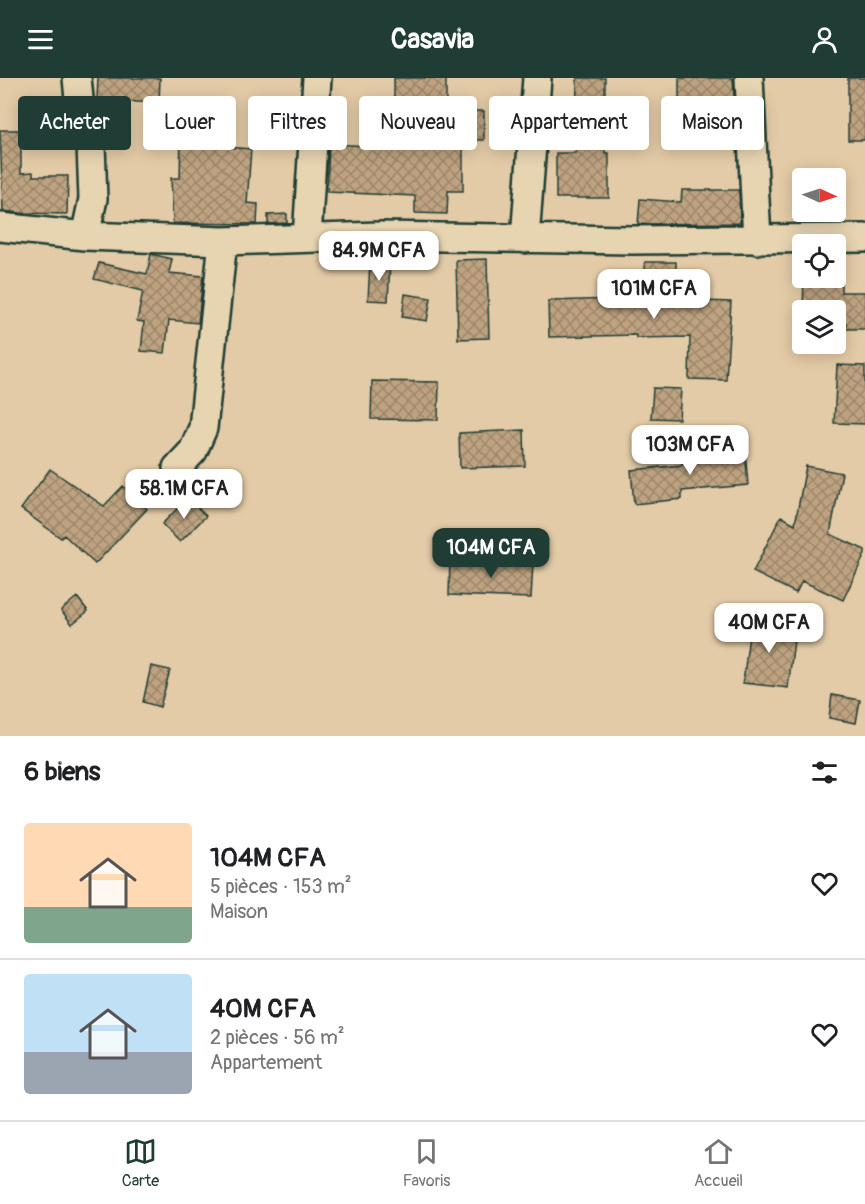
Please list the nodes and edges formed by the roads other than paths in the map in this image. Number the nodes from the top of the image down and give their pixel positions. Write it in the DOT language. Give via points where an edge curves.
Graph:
graph roads {
  1 [pos="77,78"];
  2 [pos="317,78"];
  3 [pos="537,78"];
  4 [pos="749,78"];
  5 [pos="0,227"];
  6 [pos="85,236"];
  7 [pos="307,238"];
  8 [pos="865,238"];
  9 [pos="525,239"];
  10 [pos="756,240"];
  11 [pos="224,241"];
  12 [pos="177,468"];
  1 -- 6 [label="street" via="91,145 93,200"];
  2 -- 7 [label="street"];
  3 -- 9 [label="street"];
  4 -- 10 [label="street"];
  5 -- 6 [label="street"];
  6 -- 11 [label="street"];
  7 -- 9 [label="street"];
  7 -- 11 [label="street"];
  8 -- 10 [label="street"];
  9 -- 10 [label="street"];
  11 -- 12 [label="street" via="203,428 193,451"];
}
